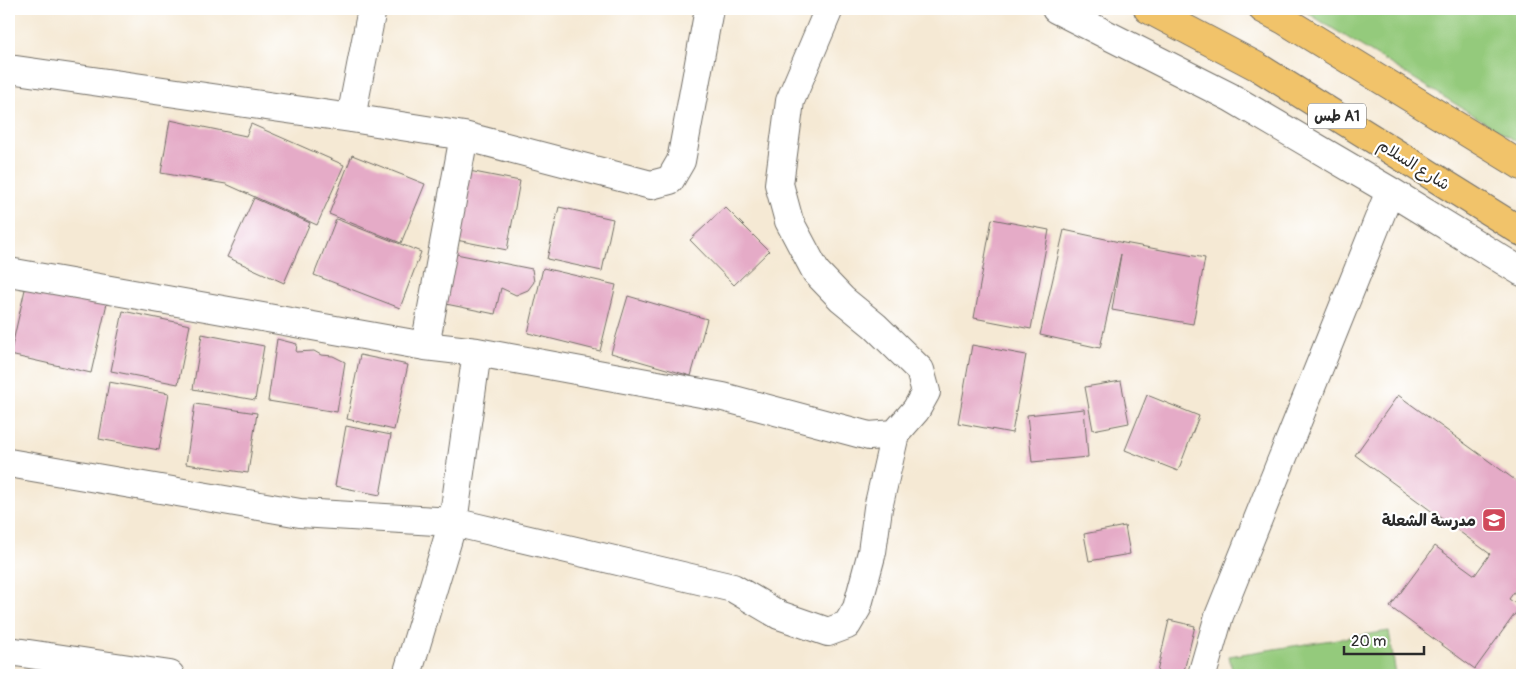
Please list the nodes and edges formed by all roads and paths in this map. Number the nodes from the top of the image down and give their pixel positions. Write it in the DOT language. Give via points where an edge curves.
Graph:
graph roads {
  1 [pos="372,9"];
  2 [pos="709,9"];
  3 [pos="829,9"];
  4 [pos="1056,9"];
  5 [pos="1148,9"];
  6 [pos="1263,9"];
  7 [pos="9,69"];
  8 [pos="351,118"];
  9 [pos="464,136"];
  10 [pos="1522,166"];
  11 [pos="1390,191"];
  12 [pos="1522,232"];
  13 [pos="9,272"];
  14 [pos="1522,272"];
  15 [pos="425,346"];
  16 [pos="477,352"];
  17 [pos="895,434"];
  18 [pos="9,463"];
  19 [pos="453,522"];
  20 [pos="9,651"];
  21 [pos="170,675"];
  22 [pos="407,675"];
  23 [pos="1202,675"];
  1 -- 8 [label="street"];
  2 -- 9 [label="street" via="681,161 670,180 651,185"];
  3 -- 17 [label="street" via="790,101 779,184 790,221 816,272 920,370 926,392 916,410"];
  4 -- 11 [label="street" via="1230,97"];
  5 -- 12 [label="highway, شارع السلام / طس A1" via="1258,67"];
  6 -- 10 [label="highway"];
  7 -- 8 [label="street"];
  8 -- 9 [label="street"];
  9 -- 15 [label="street"];
  11 -- 14 [label="street"];
  11 -- 23 [label="street" via="1219,616"];
  13 -- 15 [label="street"];
  15 -- 16 [label="street"];
  16 -- 17 [label="street" via="723,397 869,436"];
  16 -- 19 [label="street"];
  17 -- 19 [label="street" via="878,508 872,552 856,608 847,624 828,632 778,615 733,588"];
  18 -- 19 [label="street" via="300,513"];
  19 -- 22 [label="street"];
  20 -- 21 [label="street"];
}
